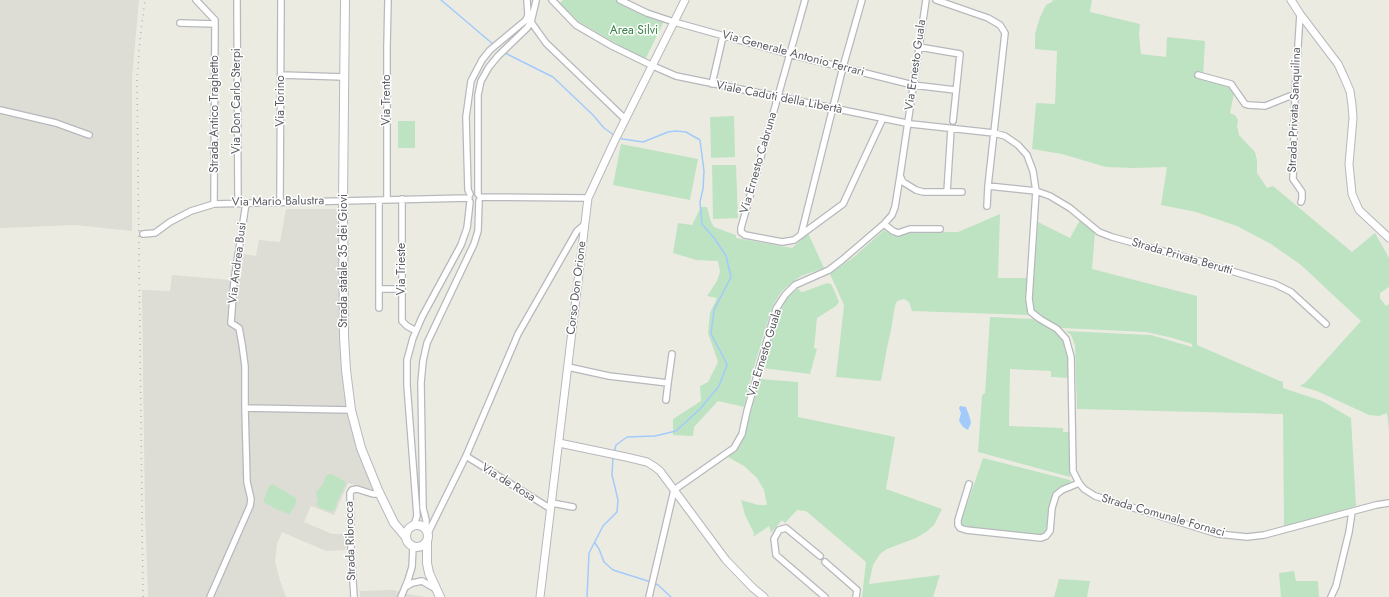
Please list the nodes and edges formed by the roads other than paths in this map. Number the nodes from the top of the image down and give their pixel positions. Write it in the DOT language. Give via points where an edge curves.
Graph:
graph roads {
  1 [pos="196,0"];
  2 [pos="237,0"];
  3 [pos="281,0"];
  4 [pos="344,0"];
  5 [pos="388,0"];
  6 [pos="527,0"];
  7 [pos="552,0"];
  8 [pos="620,0"];
  9 [pos="685,0"];
  10 [pos="805,0"];
  11 [pos="862,0"];
  12 [pos="926,0"];
  13 [pos="936,0"];
  14 [pos="1291,0"];
  15 [pos="536,1"];
  16 [pos="1300,14"];
  17 [pos="531,22"];
  18 [pos="674,22"];
  19 [pos="180,23"];
  20 [pos="215,24"];
  21 [pos="723,36"];
  22 [pos="919,47"];
  23 [pos="789,54"];
  24 [pos="652,66"];
  25 [pos="843,67"];
  26 [pos="281,75"];
  27 [pos="1198,75"];
  28 [pos="344,77"];
  29 [pos="712,84"];
  30 [pos="913,85"];
  31 [pos="955,90"];
  32 [pos="1295,94"];
  33 [pos="777,96"];
  34 [pos="832,108"];
  35 [pos="0,110"];
  36 [pos="466,117"];
  37 [pos="478,118"];
  38 [pos="883,118"];
  39 [pos="625,119"];
  40 [pos="952,121"];
  41 [pos="908,124"];
  42 [pos="951,129"];
  43 [pos="994,133"];
  44 [pos="88,135"];
  45 [pos="478,162"];
  46 [pos="468,163"];
  47 [pos="900,176"];
  48 [pos="988,186"];
  49 [pos="1036,191"];
  50 [pos="947,192"];
  51 [pos="962,192"];
  52 [pos="479,197"];
  53 [pos="470,198"];
  54 [pos="588,198"];
  55 [pos="387,199"];
  56 [pos="402,199"];
  57 [pos="379,200"];
  58 [pos="343,201"];
  59 [pos="280,202"];
  60 [pos="1301,202"];
  61 [pos="238,203"];
  62 [pos="246,203"];
  63 [pos="214,204"];
  64 [pos="987,206"];
  65 [pos="884,224"];
  66 [pos="584,225"];
  67 [pos="940,229"];
  68 [pos="143,234"];
  69 [pos="801,235"];
  70 [pos="1389,238"];
  71 [pos="379,288"];
  72 [pos="402,289"];
  73 [pos="379,308"];
  74 [pos="1326,324"];
  75 [pos="416,331"];
  76 [pos="672,354"];
  77 [pos="568,367"];
  78 [pos="668,383"];
  79 [pos="666,400"];
  80 [pos="245,408"];
  81 [pos="351,410"];
  82 [pos="559,443"];
  83 [pos="466,456"];
  84 [pos="1079,483"];
  85 [pos="969,484"];
  86 [pos="674,490"];
  87 [pos="380,494"];
  88 [pos="1389,503"];
  89 [pos="551,506"];
  90 [pos="573,507"];
  91 [pos="1352,512"];
  92 [pos="390,514"];
  93 [pos="436,516"];
  94 [pos="412,526"];
  95 [pos="427,531"];
  96 [pos="405,536"];
  97 [pos="415,547"];
  98 [pos="820,556"];
  99 [pos="826,562"];
  100 [pos="427,563"];
  101 [pos="406,587"];
  102 [pos="436,589"];
  103 [pos="649,595"];
  104 [pos="210,597"];
  105 [pos="354,597"];
  106 [pos="401,597"];
  107 [pos="440,597"];
  108 [pos="540,597"];
  109 [pos="764,597"];
  110 [pos="825,597"];
  111 [pos="856,597"];
  112 [pos="1331,597"];
  1 -- 20 [label="street" via="215,20"];
  2 -- 61 [label="street, Via Don Carlo Sterpi"];
  3 -- 26 [label="street, Via Torino"];
  4 -- 28 [label="main road, Strada statale 35 dei Giovi"];
  5 -- 55 [label="street, Via Trento"];
  6 -- 15 [label="street"];
  6 -- 36 [label="street" via="526,20 490,50 470,81"];
  7 -- 24 [label="street, Viale Caduti della Libertà" via="576,25"];
  8 -- 18 [label="street, Via Generale Antonio Ferrari"];
  9 -- 18 [label="street, Corso Don Orione"];
  10 -- 23 [label="street, Via Ernesto Cabruna"];
  11 -- 25 [label="street"];
  12 -- 22 [label="street, Via Ernesto Guala"];
  13 -- 43 [label="street" via="988,18 1000,25 1005,33"];
  14 -- 16 [label="street"];
  15 -- 17 [label="street"];
  16 -- 32 [label="street, Strada Privata Sanquilina"];
  16 -- 70 [label="street" via="1338,64 1350,91 1353,118 1350,181 1355,203 1359,210"];
  17 -- 37 [label="street" via="498,56 481,81"];
  17 -- 39 [label="street" via="546,43"];
  18 -- 21 [label="street, Via Generale Antonio Ferrari"];
  18 -- 24 [label="street, Corso Don Orione"];
  19 -- 20 [label="street"];
  20 -- 63 [label="street, Strada Antico Traghetto"];
  21 -- 23 [label="street, Via Generale Antonio Ferrari"];
  21 -- 29 [label="street"];
  22 -- 30 [label="street, Via Ernesto Guala"];
  22 -- 31 [label="street" via="960,54"];
  23 -- 25 [label="street, Via Generale Antonio Ferrari"];
  23 -- 33 [label="street, Via Ernesto Cabruna"];
  24 -- 29 [label="street, Viale Caduti della Libertà" via="676,76"];
  24 -- 39 [label="street, Corso Don Orione"];
  25 -- 30 [label="street, Via Generale Antonio Ferrari"];
  25 -- 34 [label="street"];
  26 -- 28 [label="street"];
  26 -- 59 [label="street, Via Torino"];
  27 -- 32 [label="street" via="1229,82 1248,105 1265,106"];
  28 -- 58 [label="main road, Strada statale 35 dei Giovi"];
  29 -- 33 [label="street, Viale Caduti della Libertà"];
  30 -- 31 [label="street, Via Generale Antonio Ferrari"];
  30 -- 41 [label="street, Via Ernesto Guala"];
  31 -- 40 [label="street"];
  32 -- 60 [label="street, Strada Privata Sanquilina" via="1293,178 1302,192"];
  33 -- 34 [label="street, Viale Caduti della Libertà"];
  33 -- 69 [label="street, Via Ernesto Cabruna" via="741,232 782,242 794,240"];
  34 -- 38 [label="street, Viale Caduti della Libertà"];
  34 -- 69 [label="street"];
  35 -- 44 [label="street" via="56,122"];
  36 -- 37 [label="street"];
  36 -- 46 [label="street"];
  37 -- 45 [label="street"];
  38 -- 41 [label="street, Viale Caduti della Libertà"];
  38 -- 69 [label="street" via="843,204"];
  39 -- 54 [label="street, Corso Don Orione"];
  41 -- 42 [label="street"];
  41 -- 47 [label="street, Via Ernesto Guala"];
  42 -- 43 [label="street"];
  42 -- 50 [label="street"];
  43 -- 48 [label="street"];
  43 -- 49 [label="street" via="1005,136 1027,155 1033,170"];
  45 -- 46 [label="street"];
  45 -- 52 [label="street"];
  46 -- 53 [label="street"];
  47 -- 50 [label="street" via="903,182 916,190"];
  47 -- 65 [label="street, Via Ernesto Guala" via="895,207"];
  48 -- 49 [label="street, Strada Privata Berutti"];
  48 -- 64 [label="street"];
  49 -- 74 [label="street, Strada Privata Berutti" via="1070,208 1099,232 1275,284 1291,292"];
  49 -- 84 [label="street" via="1029,298 1031,312 1057,330 1066,340 1071,357 1074,471"];
  50 -- 51 [label="street"];
  52 -- 53 [label="street" via="474,192"];
  52 -- 53 [label="street" via="474,204"];
  52 -- 54 [label="street"];
  52 -- 95 [label="street" via="478,231 474,244 427,343 423,362 423,508"];
  53 -- 56 [label="street, Via Mario Balustra"];
  53 -- 75 [label="street" via="468,228"];
  54 -- 66 [label="street, Corso Don Orione"];
  55 -- 56 [label="street, Via Mario Balustra"];
  55 -- 57 [label="street, Via Mario Balustra"];
  56 -- 72 [label="street, Via Trieste"];
  57 -- 58 [label="street, Via Mario Balustra"];
  57 -- 71 [label="street"];
  58 -- 59 [label="street, Via Mario Balustra"];
  58 -- 81 [label="main road, Strada statale 35 dei Giovi" via="344,354"];
  59 -- 62 [label="street, Via Mario Balustra"];
  61 -- 62 [label="street, Via Mario Balustra"];
  61 -- 63 [label="street, Via Mario Balustra"];
  62 -- 80 [label="street, Via Andrea Busi" via="234,282 231,323 239,328 242,344"];
  63 -- 68 [label="street, Via Mario Balustra" via="191,211 155,233"];
  65 -- 67 [label="street" via="898,233 910,229"];
  65 -- 86 [label="street, Via Ernesto Guala" via="834,266 795,285 785,295 776,309 742,434 734,448"];
  66 -- 77 [label="street, Corso Don Orione"];
  66 -- 83 [label="street" via="577,231 520,331"];
  71 -- 72 [label="street"];
  71 -- 73 [label="street"];
  72 -- 75 [label="street, Via Trieste" via="402,321"];
  75 -- 94 [label="street" via="407,360 417,516"];
  76 -- 78 [label="street"];
  77 -- 78 [label="street" via="609,376"];
  77 -- 82 [label="street, Corso Don Orione"];
  78 -- 79 [label="street"];
  80 -- 81 [label="street"];
  80 -- 104 [label="street" via="250,506"];
  81 -- 87 [label="main road, Strada statale 35 dei Giovi" via="361,448"];
  82 -- 86 [label="street" via="647,462 660,471"];
  82 -- 89 [label="street, Corso Don Orione"];
  83 -- 89 [label="street, Via de Rosa"];
  83 -- 93 [label="street"];
  84 -- 85 [label="street" via="1056,495 1050,531 1041,538 960,528 958,520"];
  84 -- 91 [label="street, Strada Comunale Fornaci" via="1084,489 1109,501 1231,536 1264,535"];
  86 -- 103 [label="street"];
  86 -- 109 [label="street" via="726,560"];
  87 -- 92 [label="main road, Strada statale 35 dei Giovi"];
  87 -- 105 [label="street, Strada Ribrocca" via="357,489 350,493"];
  88 -- 91 [label="street, Strada Comunale Fornaci"];
  89 -- 90 [label="street"];
  89 -- 108 [label="street, Corso Don Orione"];
  91 -- 112 [label="street" via="1336,586"];
  92 -- 94 [label="main road, Strada statale 35 dei Giovi" via="400,522"];
  92 -- 96 [label="main road, Strada statale 35 dei Giovi"];
  93 -- 95 [label="street"];
  93 -- 95 [label="street" via="430,521"];
  94 -- 95 [label="main road" via="420,525"];
  94 -- 96 [label="main road"];
  95 -- 97 [label="main road" via="421,546"];
  95 -- 100 [label="main road"];
  96 -- 97 [label="main road" via="408,543"];
  97 -- 100 [label="main road"];
  97 -- 101 [label="street"];
  98 -- 110 [label="street" via="786,528 779,530 774,539 776,555"];
  99 -- 111 [label="street" via="857,590"];
  100 -- 102 [label="main road"];
  101 -- 102 [label="street" via="422,581"];
  101 -- 106 [label="street"];
  102 -- 107 [label="main road"];
}
